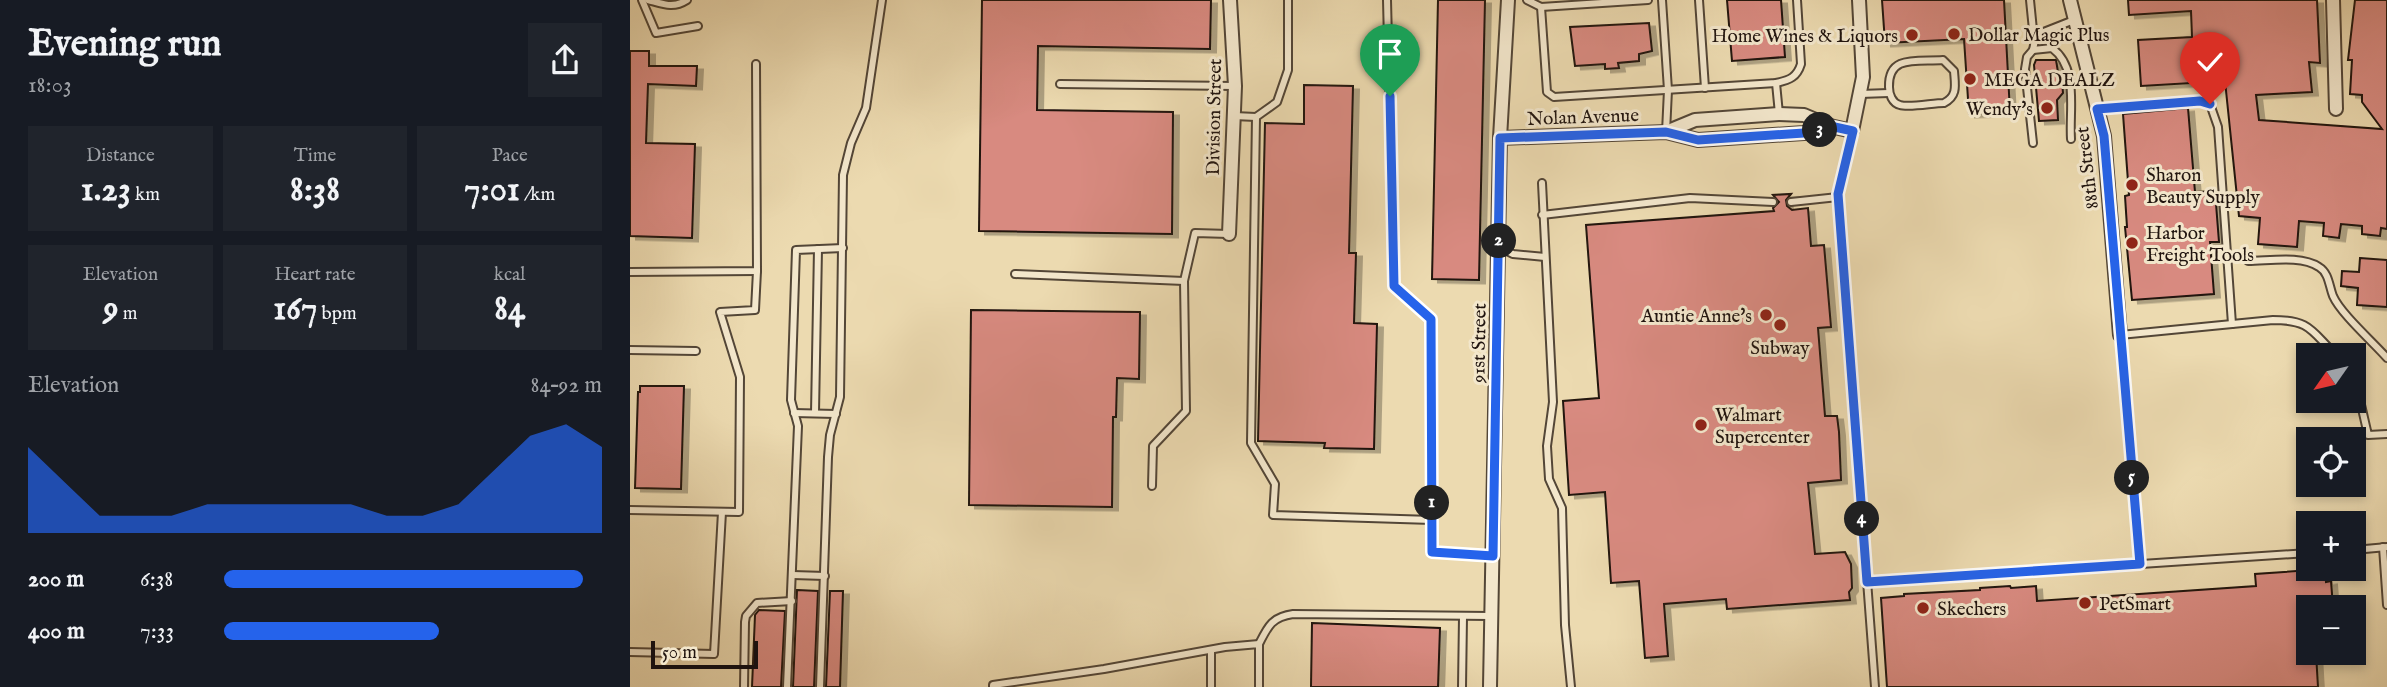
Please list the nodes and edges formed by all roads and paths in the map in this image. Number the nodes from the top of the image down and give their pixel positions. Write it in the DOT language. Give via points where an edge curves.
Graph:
graph roads {
  1 [pos="642,0"];
  2 [pos="648,0"];
  3 [pos="687,0"];
  4 [pos="882,0"];
  5 [pos="1230,0"];
  6 [pos="1288,0"];
  7 [pos="1387,0"];
  8 [pos="1508,0"];
  9 [pos="1527,0"];
  10 [pos="1648,0"];
  11 [pos="1662,0"];
  12 [pos="1699,0"];
  13 [pos="1797,0"];
  14 [pos="1858,0"];
  15 [pos="2030,0"];
  16 [pos="2070,0"];
  17 [pos="2333,0"];
  18 [pos="1541,7"];
  19 [pos="2074,20"];
  20 [pos="698,26"];
  21 [pos="2036,35"];
  22 [pos="2033,50"];
  23 [pos="756,64"];
  24 [pos="1776,83"];
  25 [pos="1060,84"];
  26 [pos="1235,86"];
  27 [pos="1705,88"];
  28 [pos="1668,90"];
  29 [pos="1889,93"];
  30 [pos="1860,94"];
  31 [pos="2097,109"];
  32 [pos="2336,109"];
  33 [pos="1779,114"];
  34 [pos="1234,116"];
  35 [pos="1256,117"];
  36 [pos="1830,126"];
  37 [pos="1853,131"];
  38 [pos="1666,132"];
  39 [pos="1500,138"];
  40 [pos="2071,139"];
  41 [pos="2033,143"];
  42 [pos="1542,183"];
  43 [pos="1838,197"];
  44 [pos="1773,202"];
  45 [pos="1791,202"];
  46 [pos="1542,215"];
  47 [pos="1229,234"];
  48 [pos="1499,247"];
  49 [pos="842,248"];
  50 [pos="818,249"];
  51 [pos="1545,257"];
  52 [pos="2248,261"];
  53 [pos="757,271"];
  54 [pos="630,272"];
  55 [pos="1015,274"];
  56 [pos="1184,281"];
  57 [pos="2232,324"];
  58 [pos="2120,335"];
  59 [pos="2324,343"];
  60 [pos="630,350"];
  61 [pos="696,351"];
  62 [pos="2387,358"];
  63 [pos="794,413"];
  64 [pos="815,413"];
  65 [pos="2363,413"];
  66 [pos="836,414"];
  67 [pos="2387,434"];
  68 [pos="1152,486"];
  69 [pos="630,510"];
  70 [pos="722,512"];
  71 [pos="1432,520"];
  72 [pos="2385,547"];
  73 [pos="2366,549"];
  74 [pos="2296,554"];
  75 [pos="1493,556"];
  76 [pos="2140,564"];
  77 [pos="793,575"];
  78 [pos="825,576"];
  79 [pos="1867,582"];
  80 [pos="792,601"];
  81 [pos="2387,605"];
  82 [pos="1490,616"];
  83 [pos="1463,617"];
  84 [pos="1259,644"];
  85 [pos="1211,650"];
  86 [pos="630,652"];
  87 [pos="744,687"];
  88 [pos="788,687"];
  89 [pos="820,687"];
  90 [pos="993,687"];
  91 [pos="1211,687"];
  92 [pos="1259,687"];
  93 [pos="1462,687"];
  94 [pos="1490,687"];
  95 [pos="1571,687"];
  96 [pos="1875,687"];
  1 -- 20 [label="lane" via="656,33"];
  2 -- 3 [label="lane" via="669,6"];
  4 -- 49 [label="lane" via="866,108 843,175"];
  5 -- 26 [label="street, Division Street"];
  6 -- 35 [label="lane" via="1288,70 1277,102"];
  7 -- 71 [label="lane" via="1394,286 1431,319"];
  8 -- 39 [label="street, 91st Street"];
  9 -- 18 [label="lane"];
  10 -- 18 [label="lane"];
  11 -- 28 [label="lane"];
  12 -- 27 [label="lane"];
  13 -- 24 [label="lane" via="1801,64 1792,79"];
  14 -- 30 [label="street"];
  15 -- 21 [label="lane"];
  16 -- 19 [label="street, 88th Street"];
  17 -- 32 [label="street"];
  18 -- 28 [label="lane" via="1547,92 1554,97"];
  19 -- 21 [label="lane"];
  19 -- 31 [label="street, 88th Street"];
  21 -- 22 [label="lane"];
  22 -- 40 [label="lane" via="2052,48 2067,65"];
  22 -- 41 [label="lane" via="2025,69"];
  23 -- 53 [label="lane"];
  24 -- 27 [label="lane"];
  24 -- 33 [label="lane"];
  25 -- 26 [label="lane"];
  26 -- 34 [label="street, Division Street"];
  27 -- 28 [label="lane"];
  28 -- 38 [label="lane"];
  29 -- 29 [label="lane" via="1900,105 1944,103 1955,94 1954,71 1943,61 1899,64 1889,74"];
  29 -- 30 [label="lane"];
  30 -- 37 [label="street"];
  31 -- 57 [label="lane" via="2210,104 2217,128"];
  31 -- 58 [label="street, 88th Street" via="2104,136"];
  33 -- 36 [label="street, Nolan Avenue" via="1804,115"];
  33 -- 38 [label="street, Nolan Avenue" via="1695,120"];
  34 -- 35 [label="lane"];
  34 -- 47 [label="street, Division Street"];
  35 -- 71 [label="lane" via="1251,443 1275,484 1273,515"];
  36 -- 37 [label="street, Nolan Avenue"];
  36 -- 38 [label="street, Nolan Avenue" via="1804,133 1698,140"];
  37 -- 43 [label="lane"];
  38 -- 39 [label="street, Nolan Avenue"];
  39 -- 48 [label="street, 91st Street"];
  42 -- 46 [label="lane"];
  43 -- 45 [label="lane"];
  43 -- 79 [label="lane"];
  44 -- 46 [label="lane" via="1690,198"];
  46 -- 51 [label="lane"];
  47 -- 56 [label="lane" via="1195,233"];
  48 -- 51 [label="lane" via="1513,254"];
  48 -- 75 [label="street, 91st Street"];
  49 -- 50 [label="lane"];
  49 -- 66 [label="lane"];
  50 -- 63 [label="lane" via="796,250"];
  50 -- 64 [label="lane"];
  51 -- 95 [label="lane" via="1553,402 1547,446 1549,479 1562,508"];
  52 -- 62 [label="lane" via="2302,261 2318,266 2340,306"];
  53 -- 54 [label="lane"];
  53 -- 70 [label="lane" via="755,310 720,312 740,377 739,512"];
  55 -- 56 [label="lane"];
  56 -- 68 [label="lane" via="1186,411 1153,446"];
  57 -- 58 [label="lane"];
  57 -- 59 [label="lane" via="2295,320"];
  58 -- 76 [label="lane"];
  60 -- 61 [label="lane"];
  63 -- 64 [label="lane"];
  63 -- 77 [label="lane" via="798,426"];
  64 -- 66 [label="lane"];
  65 -- 67 [label="lane" via="2368,435"];
  66 -- 78 [label="lane" via="828,457"];
  69 -- 70 [label="lane"];
  70 -- 86 [label="lane" via="714,654"];
  71 -- 75 [label="lane" via="1432,552"];
  72 -- 73 [label="lane"];
  72 -- 81 [label="lane"];
  74 -- 76 [label="lane"];
  75 -- 82 [label="street, 91st Street"];
  76 -- 79 [label="lane"];
  77 -- 78 [label="lane"];
  77 -- 80 [label="lane"];
  78 -- 89 [label="lane"];
  79 -- 96 [label="lane"];
  80 -- 87 [label="lane" via="757,603 746,616"];
  80 -- 88 [label="lane"];
  82 -- 83 [label="lane"];
  82 -- 94 [label="street, 91st Street"];
  83 -- 84 [label="lane" via="1293,614 1278,616"];
  83 -- 93 [label="lane"];
  84 -- 85 [label="lane"];
  84 -- 92 [label="lane"];
  85 -- 90 [label="lane"];
  85 -- 91 [label="lane"];
}
